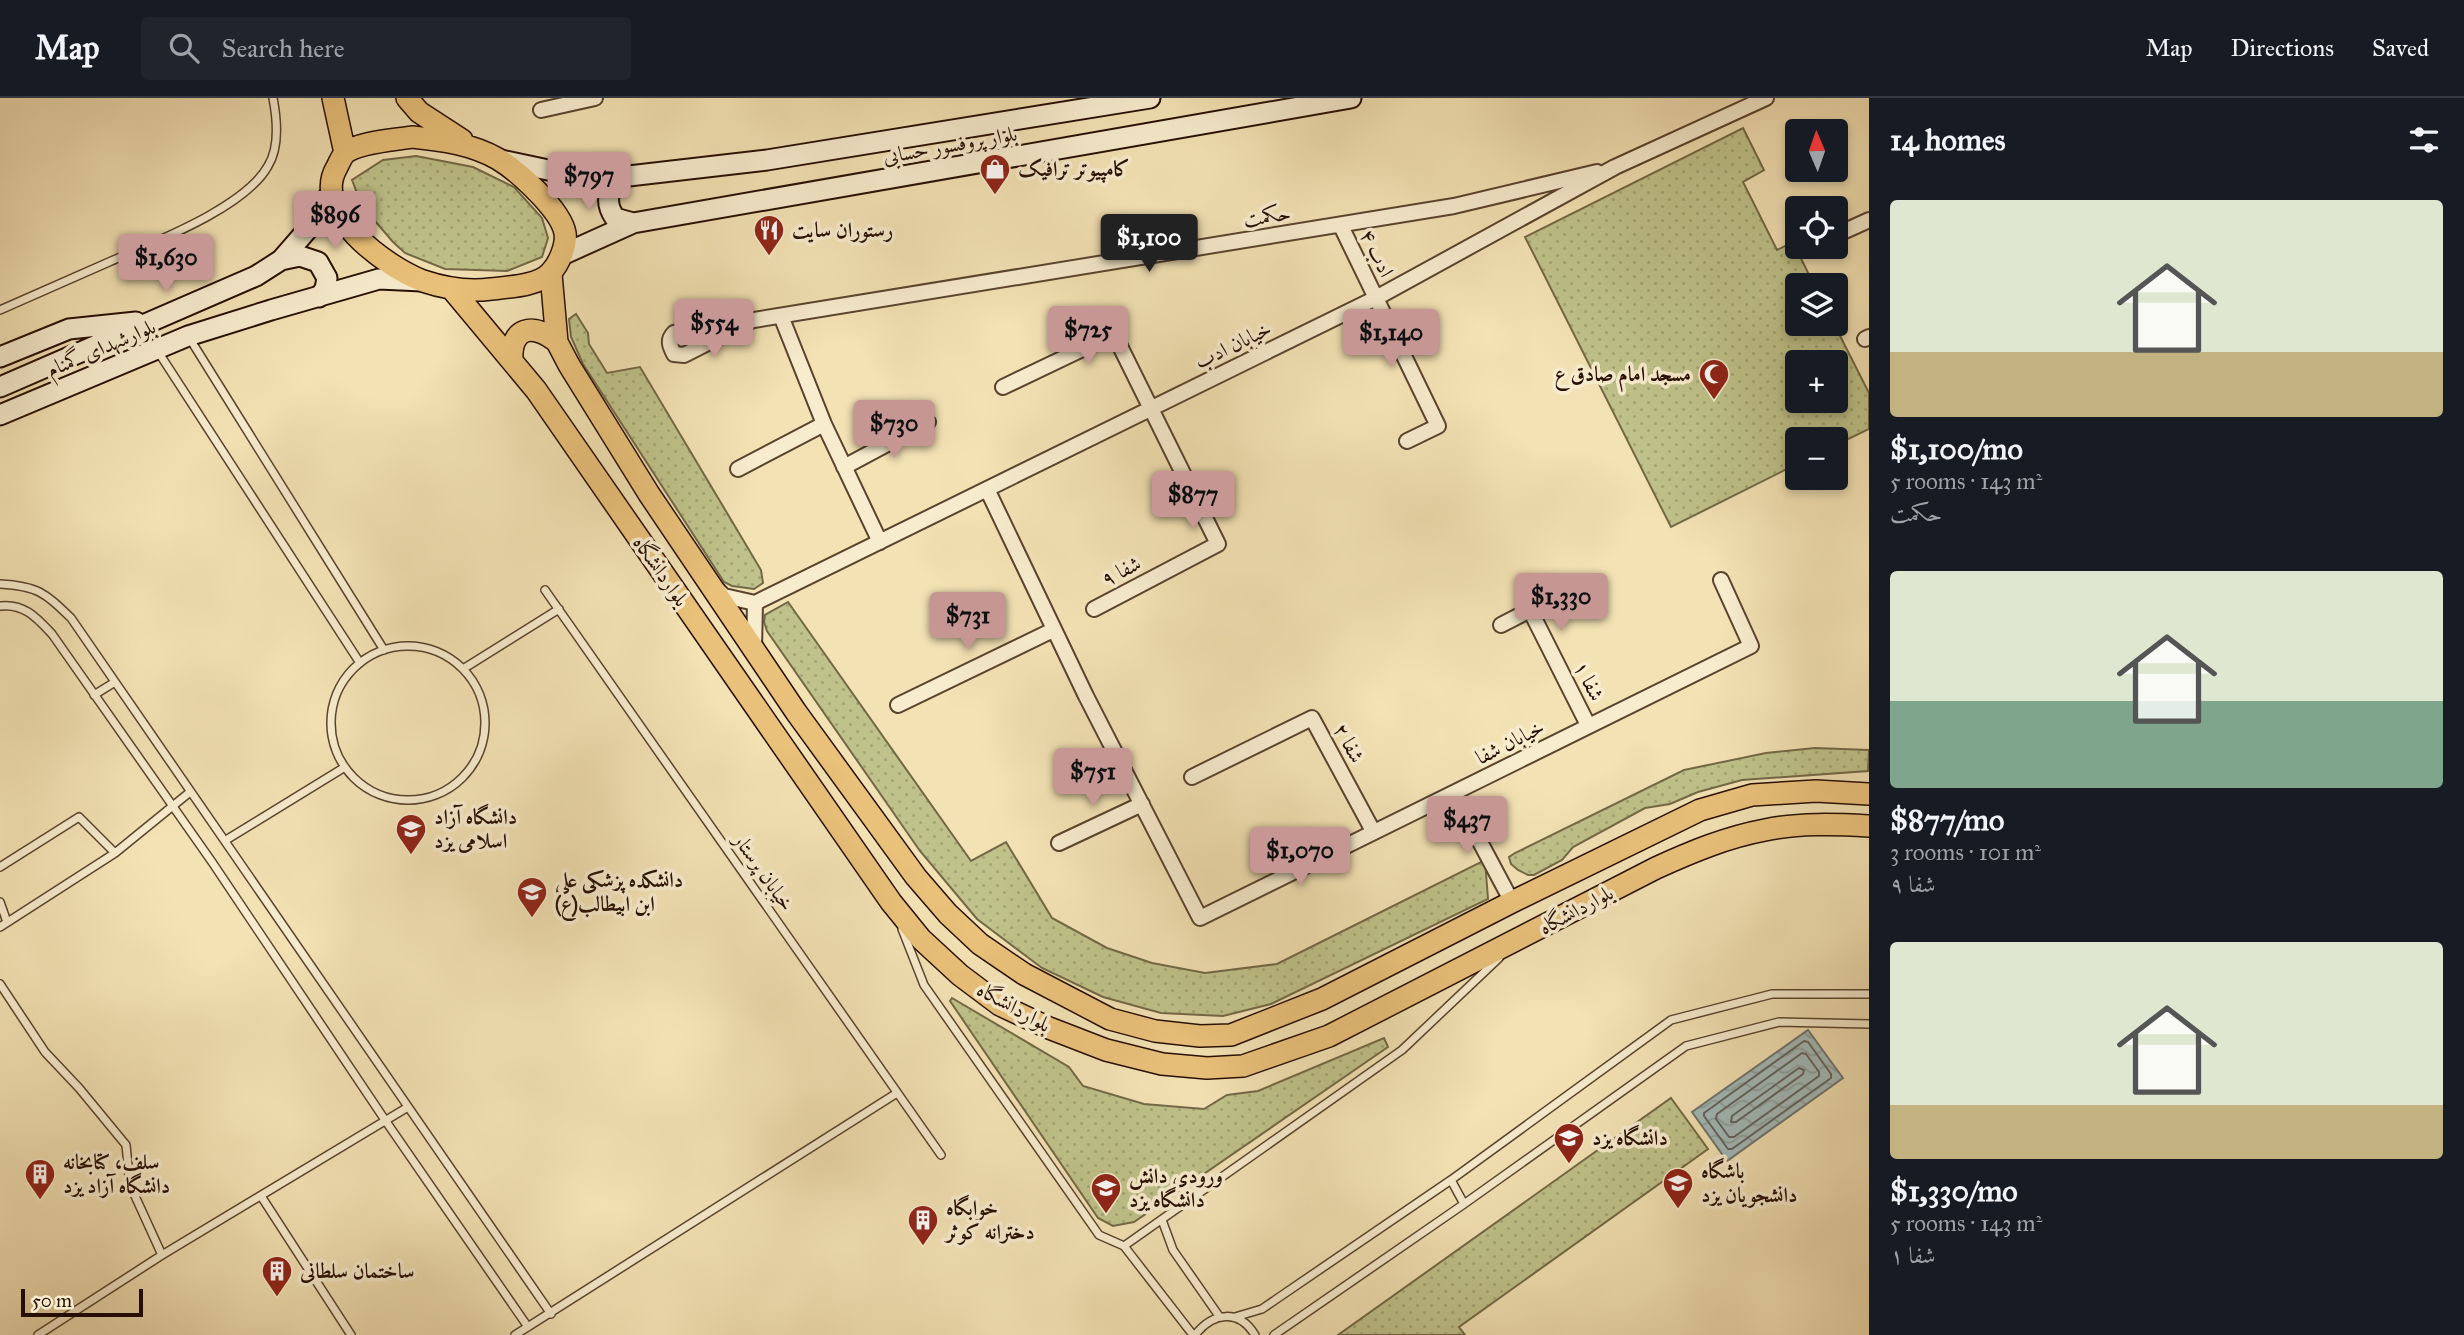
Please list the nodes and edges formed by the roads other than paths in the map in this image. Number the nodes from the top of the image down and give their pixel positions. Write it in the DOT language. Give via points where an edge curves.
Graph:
graph roads {
  1 [pos="273,98"];
  2 [pos="333,98"];
  3 [pos="407,98"];
  4 [pos="595,98"];
  5 [pos="1150,98"];
  6 [pos="1351,98"];
  7 [pos="1766,98"];
  8 [pos="541,110"];
  9 [pos="472,147"];
  10 [pos="345,153"];
  11 [pos="498,159"];
  12 [pos="1615,167"];
  13 [pos="620,177"];
  14 [pos="330,194"];
  15 [pos="1869,220"];
  16 [pos="633,223"];
  17 [pos="1341,226"];
  18 [pos="1848,230"];
  19 [pos="281,260"];
  20 [pos="556,265"];
  21 [pos="423,281"];
  22 [pos="451,288"];
  23 [pos="319,297"];
  24 [pos="1376,298"];
  25 [pos="0,310"];
  26 [pos="781,316"];
  27 [pos="155,320"];
  28 [pos="751,321"];
  29 [pos="188,336"];
  30 [pos="557,342"];
  31 [pos="156,350"];
  32 [pos="0,357"];
  33 [pos="512,361"];
  34 [pos="0,387"];
  35 [pos="1003,387"];
  36 [pos="1152,408"];
  37 [pos="0,415"];
  38 [pos="928,422"];
  39 [pos="824,424"];
  40 [pos="1407,441"];
  41 [pos="844,467"];
  42 [pos="738,469"];
  43 [pos="987,489"];
  44 [pos="880,542"];
  45 [pos="1721,580"];
  46 [pos="710,583"];
  47 [pos="0,584"];
  48 [pos="545,590"];
  49 [pos="755,603"];
  50 [pos="0,606"];
  51 [pos="559,609"];
  52 [pos="1094,609"];
  53 [pos="1501,625"];
  54 [pos="1053,630"];
  55 [pos="754,649"];
  56 [pos="384,650"];
  57 [pos="360,663"];
  58 [pos="463,669"];
  59 [pos="115,681"];
  60 [pos="94,695"];
  61 [pos="898,705"];
  62 [pos="1588,725"];
  63 [pos="345,767"];
  64 [pos="1192,777"];
  65 [pos="190,792"];
  66 [pos="1454,793"];
  67 [pos="1869,794"];
  68 [pos="1142,804"];
  69 [pos="173,808"];
  70 [pos="1869,826"];
  71 [pos="1373,831"];
  72 [pos="226,840"];
  73 [pos="1059,843"];
  74 [pos="115,853"];
  75 [pos="0,867"];
  76 [pos="0,902"];
  77 [pos="891,902"];
  78 [pos="1512,902"];
  79 [pos="4,924"];
  80 [pos="1515,941"];
  81 [pos="0,984"];
  82 [pos="1869,994"];
  83 [pos="1869,1024"];
  84 [pos="897,1093"];
  85 [pos="408,1107"];
  86 [pos="385,1120"];
  87 [pos="942,1155"];
  88 [pos="1451,1180"];
  89 [pos="261,1196"];
  90 [pos="1464,1204"];
  91 [pos="1161,1220"];
  92 [pos="1125,1246"];
  93 [pos="162,1255"];
  94 [pos="551,1314"];
  95 [pos="1219,1317"];
  96 [pos="1235,1317"];
  97 [pos="528,1327"];
  98 [pos="38,1335"];
  99 [pos="351,1335"];
  100 [pos="515,1335"];
  101 [pos="1194,1335"];
  102 [pos="1255,1335"];
  103 [pos="1274,1335"];
  1 -- 25 [label="lane" via="276,138 270,164 258,181 229,203 166,237"];
  2 -- 10 [label="main road"];
  3 -- 9 [label="main road" via="419,112"];
  4 -- 8 [label="street"];
  5 -- 13 [label="main road, بلوار پروفسور حسابی" via="767,160"];
  6 -- 16 [label="main road, بلوار پروفسور حسابی"];
  7 -- 12 [label="street, خیابان ادب"];
  9 -- 10 [label="main road" via="412,137 370,143"];
  9 -- 11 [label="main road"];
  10 -- 14 [label="main road"];
  11 -- 13 [label="main road, بلوار پروفسور حسابی" via="567,174"];
  11 -- 20 [label="main road" via="525,178 553,209 565,233"];
  12 -- 17 [label="street, حکمت" via="1454,206"];
  12 -- 24 [label="street, خیابان ادب"];
  13 -- 16 [label="main road" via="610,188 608,204 615,218"];
  14 -- 19 [label="main road, بلوارشهدای گمنام"];
  14 -- 21 [label="main road" via="342,219 371,250"];
  15 -- 18 [label="street"];
  16 -- 20 [label="main road, بلوار پروفسور حسابی"];
  17 -- 24 [label="street, ادب ۴"];
  17 -- 26 [label="street, حکمت"];
  19 -- 23 [label="main road" via="300,256 318,262 327,278"];
  19 -- 27 [label="main road, بلوارشهدای گمنام" via="256,276"];
  20 -- 22 [label="main road" via="526,285"];
  20 -- 30 [label="main road, بلواردانشگاه"];
  21 -- 22 [label="main road"];
  21 -- 23 [label="main road, بلوارشهدای گمنام" via="379,279"];
  22 -- 33 [label="main road, بلواردانشگاه"];
  23 -- 29 [label="main road, بلوارشهدای گمنام"];
  24 -- 36 [label="street, خیابان ادب"];
  24 -- 40 [label="street, ادب ۴" via="1438,426"];
  26 -- 28 [label="street, حکمت"];
  26 -- 39 [label="street"];
  27 -- 32 [label="main road" via="69,329"];
  27 -- 34 [label="main road, بلوارشهدای گمنام"];
  28 -- 28 [label="street, حکمت" via="674,333 669,343 674,354 684,355"];
  29 -- 31 [label="main road, بلوارشهدای گمنام"];
  29 -- 56 [label="lane"];
  30 -- 33 [label="main road" via="546,333 529,329 511,346"];
  30 -- 46 [label="main road, بلواردانشگاه" via="649,494"];
  31 -- 37 [label="main road, بلوارشهدای گمنام"];
  31 -- 57 [label="lane"];
  33 -- 77 [label="main road, بلواردانشگاه"];
  35 -- 36 [label="street" via="1114,334"];
  36 -- 43 [label="street, خیابان ادب"];
  36 -- 52 [label="street, شفا ۹" via="1219,544"];
  38 -- 41 [label="street"];
  39 -- 41 [label="street"];
  39 -- 42 [label="street"];
  41 -- 44 [label="street"];
  43 -- 44 [label="street, خیابان ادب"];
  43 -- 54 [label="street, خیابان شفا"];
  44 -- 49 [label="street, خیابان ادب"];
  45 -- 62 [label="street, خیابان شفا" via="1751,646"];
  46 -- 49 [label="street" via="724,596"];
  46 -- 55 [label="main road, بلواردانشگاه"];
  47 -- 59 [label="lane" via="43,592 71,618"];
  48 -- 51 [label="lane, خیابان پرستار"];
  49 -- 55 [label="street"];
  50 -- 60 [label="lane" via="32,613"];
  51 -- 58 [label="lane"];
  51 -- 84 [label="lane, خیابان پرستار"];
  53 -- 62 [label="street, شفا ۱" via="1530,610"];
  54 -- 61 [label="street"];
  54 -- 68 [label="street, خیابان شفا"];
  55 -- 78 [label="main road, بلواردانشگاه" via="900,855 948,914 980,944 1024,974 1110,1019 1166,1032 1231,1035 1322,999"];
  56 -- 57 [label="lane"];
  56 -- 58 [label="lane" via="417,647 449,658"];
  57 -- 63 [label="lane" via="341,685 332,712 331,732"];
  58 -- 63 [label="lane" via="478,689 485,714 484,739 474,763 458,782 436,795 411,800 385,796 363,785"];
  59 -- 60 [label="lane"];
  59 -- 65 [label="lane"];
  60 -- 69 [label="lane"];
  62 -- 66 [label="street, خیابان شفا"];
  63 -- 72 [label="lane"];
  64 -- 71 [label="street, شفا ۲" via="1312,718"];
  65 -- 69 [label="lane"];
  65 -- 72 [label="lane"];
  66 -- 71 [label="street, خیابان شفا"];
  66 -- 78 [label="street"];
  67 -- 78 [label="main road, بلواردانشگاه" via="1752,795 1700,810"];
  68 -- 71 [label="street, خیابان شفا" via="1200,918"];
  68 -- 73 [label="street"];
  69 -- 74 [label="lane"];
  69 -- 86 [label="lane"];
  70 -- 80 [label="main road, بلواردانشگاه" via="1824,824 1765,830 1707,846"];
  72 -- 85 [label="lane"];
  74 -- 75 [label="lane" via="79,817"];
  74 -- 79 [label="lane"];
  76 -- 79 [label="lane"];
  77 -- 80 [label="main road, بلواردانشگاه" via="931,948 1000,1004 1106,1050 1206,1068 1243,1066 1329,1035"];
  77 -- 92 [label="lane" via="924,985 1099,1235"];
  80 -- 91 [label="lane" via="1402,1051"];
  81 -- 93 [label="lane" via="46,1052 126,1145 130,1185"];
  82 -- 88 [label="lane" via="1772,994 1671,1020"];
  83 -- 90 [label="lane" via="1779,1022 1686,1046"];
  84 -- 87 [label="lane, خیابان پرستار"];
  84 -- 94 [label="lane"];
  85 -- 86 [label="lane"];
  85 -- 94 [label="lane"];
  86 -- 89 [label="lane"];
  86 -- 97 [label="lane"];
  88 -- 90 [label="lane"];
  88 -- 96 [label="lane" via="1262,1309"];
  89 -- 93 [label="lane"];
  89 -- 99 [label="lane"];
  90 -- 103 [label="lane"];
  91 -- 92 [label="lane"];
  91 -- 95 [label="lane" via="1173,1250"];
  92 -- 101 [label="lane"];
  93 -- 98 [label="lane"];
  94 -- 97 [label="lane"];
  95 -- 96 [label="lane"];
  95 -- 101 [label="lane"];
  96 -- 102 [label="lane"];
  97 -- 100 [label="lane"];
}
